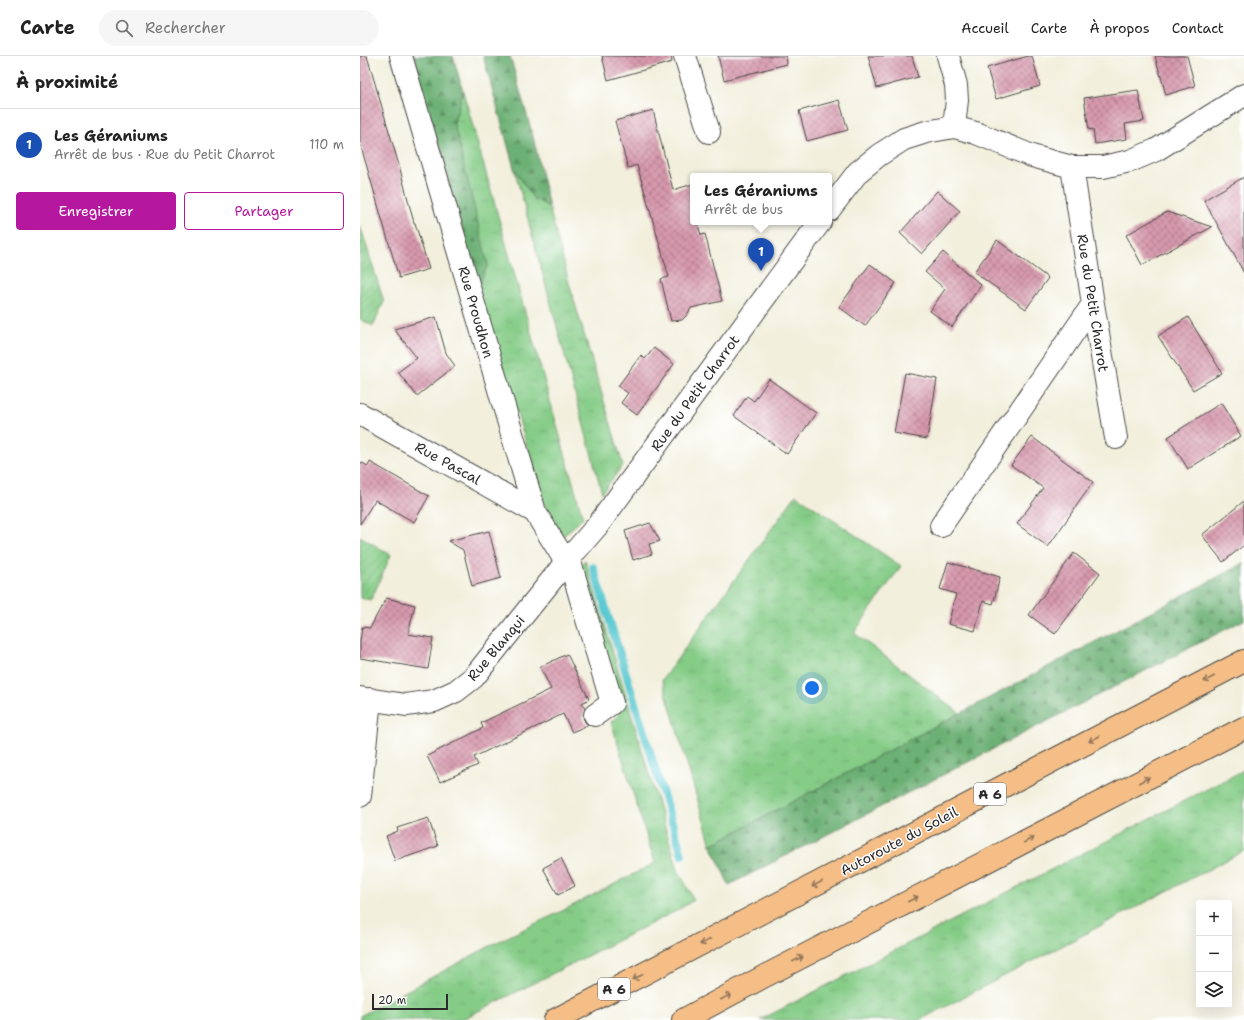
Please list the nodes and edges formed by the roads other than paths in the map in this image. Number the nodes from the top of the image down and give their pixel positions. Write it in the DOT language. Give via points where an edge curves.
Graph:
graph roads {
  1 [pos="401,56"];
  2 [pos="685,56"];
  3 [pos="948,56"];
  4 [pos="1244,95"];
  5 [pos="954,127"];
  6 [pos="709,132"];
  7 [pos="1072,167"];
  8 [pos="832,206"];
  9 [pos="818,225"];
  10 [pos="1093,304"];
  11 [pos="360,414"];
  12 [pos="1116,438"];
  13 [pos="535,512"];
  14 [pos="941,526"];
  15 [pos="567,561"];
  16 [pos="1244,661"];
  17 [pos="365,698"];
  18 [pos="595,715"];
  19 [pos="1244,728"];
  20 [pos="360,796"];
  21 [pos="687,1018"];
  22 [pos="554,1020"];
  1 -- 13 [label="street, Rue Proudhon"];
  2 -- 6 [label="street"];
  3 -- 5 [label="street" via="956,85"];
  4 -- 7 [label="street" via="1156,150 1130,161 1103,167"];
  5 -- 7 [label="street" via="1032,156"];
  5 -- 8 [label="street" via="904,139 879,155 858,172"];
  7 -- 10 [label="street, Rue du Petit Charrot"];
  9 -- 15 [label="street, Rue du Petit Charrot" via="598,526"];
  10 -- 12 [label="street, Rue du Petit Charrot"];
  10 -- 14 [label="street"];
  11 -- 13 [label="street, Rue Pascal"];
  13 -- 15 [label="street, Rue Proudhon"];
  15 -- 17 [label="street, Rue Blanqui" via="474,677 456,691 434,701 406,705"];
  15 -- 18 [label="street, Rue Proudhon" via="612,703"];
  16 -- 22 [label="highway, Autoroute du Soleil / A 6, one-way"];
  17 -- 20 [label="street"];
  21 -- 19 [label="highway, one-way"];
}
